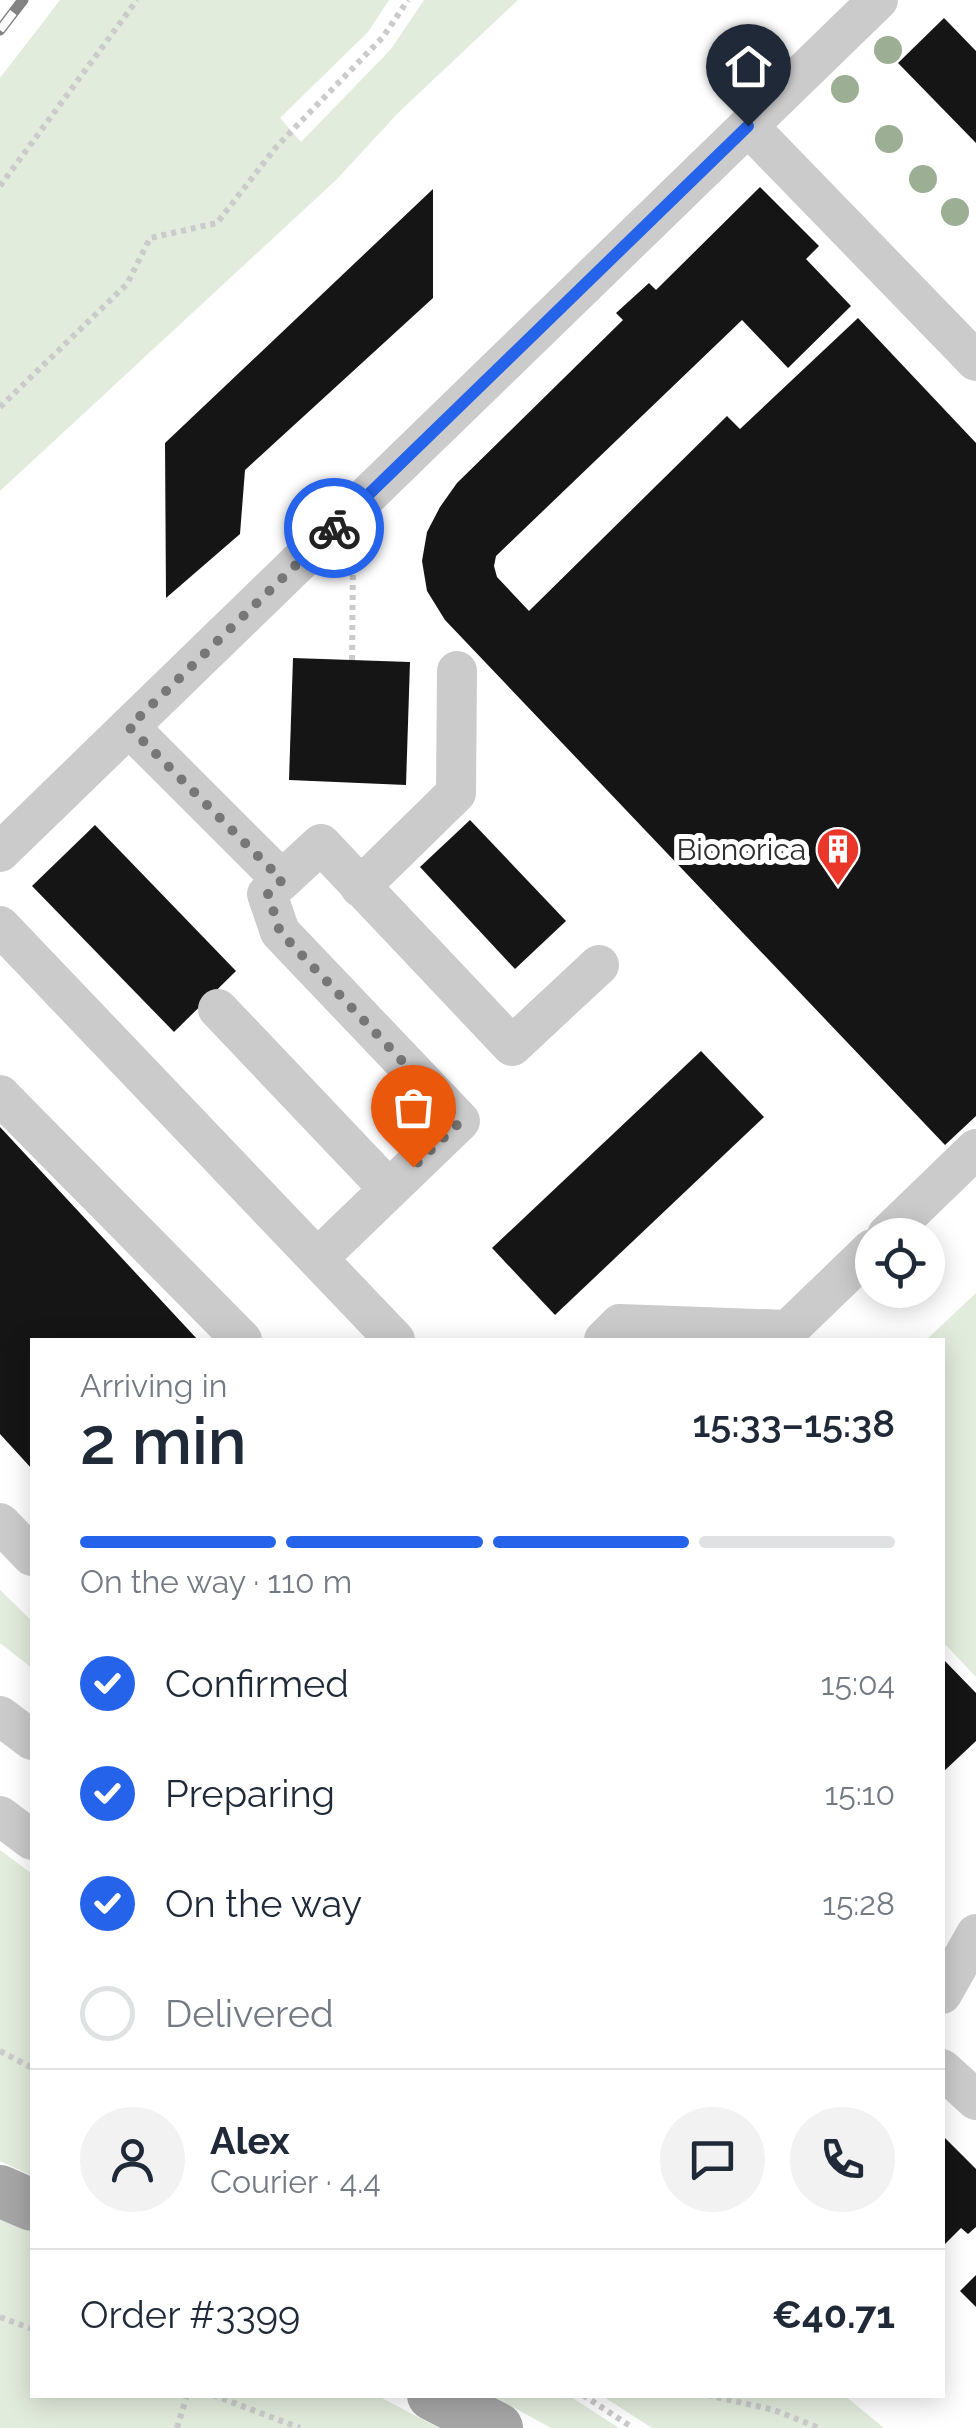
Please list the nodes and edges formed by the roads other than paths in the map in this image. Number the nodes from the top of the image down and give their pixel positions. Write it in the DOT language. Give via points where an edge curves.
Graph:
graph roads {
  1 [pos="857,7"];
  2 [pos="748,126"];
  3 [pos="976,361"];
  4 [pos="457,671"];
  5 [pos="129,727"];
  6 [pos="0,852"];
  7 [pos="282,880"];
  8 [pos="360,886"];
  9 [pos="0,926"];
  10 [pos="599,965"];
  11 [pos="218,1009"];
  12 [pos="0,1095"];
  13 [pos="976,1149"];
  14 [pos="389,1190"];
  15 [pos="905,1218"];
  16 [pos="318,1258"];
  17 [pos="855,1265"];
  18 [pos="240,1338"];
  19 [pos="393,1338"];
  20 [pos="606,1338"];
  21 [pos="0,1522"];
  22 [pos="30,1554"];
  23 [pos="0,1716"];
  24 [pos="30,1738"];
  25 [pos="0,1816"];
  26 [pos="30,1838"];
  27 [pos="976,1934"];
  28 [pos="945,1989"];
  29 [pos="945,2072"];
  30 [pos="976,2100"];
  31 [pos="0,2191"];
  32 [pos="30,2204"];
  33 [pos="439,2398"];
  34 [pos="497,2428"];
  1 -- 2 [label="street"];
  2 -- 3 [label="street"];
  2 -- 5 [label="street"];
  4 -- 8 [label="street" via="456,793"];
  5 -- 6 [label="street"];
  5 -- 7 [label="street"];
  7 -- 8 [label="street" via="321,844"];
  7 -- 14 [label="street" via="268,894 280,932 460,1122"];
  8 -- 10 [label="street" via="512,1046"];
  9 -- 16 [label="street"];
  11 -- 14 [label="street"];
  12 -- 18 [label="street"];
  13 -- 15 [label="street"];
  14 -- 16 [label="street"];
  16 -- 19 [label="street"];
  17 -- 20 [label="street" via="788,1330 620,1324"];
  21 -- 22 [label="street"];
  23 -- 24 [label="street"];
  25 -- 26 [label="street"];
  27 -- 28 [label="street"];
  29 -- 30 [label="street"];
  31 -- 32 [label="main road"];
  33 -- 34 [label="main road"];
}
